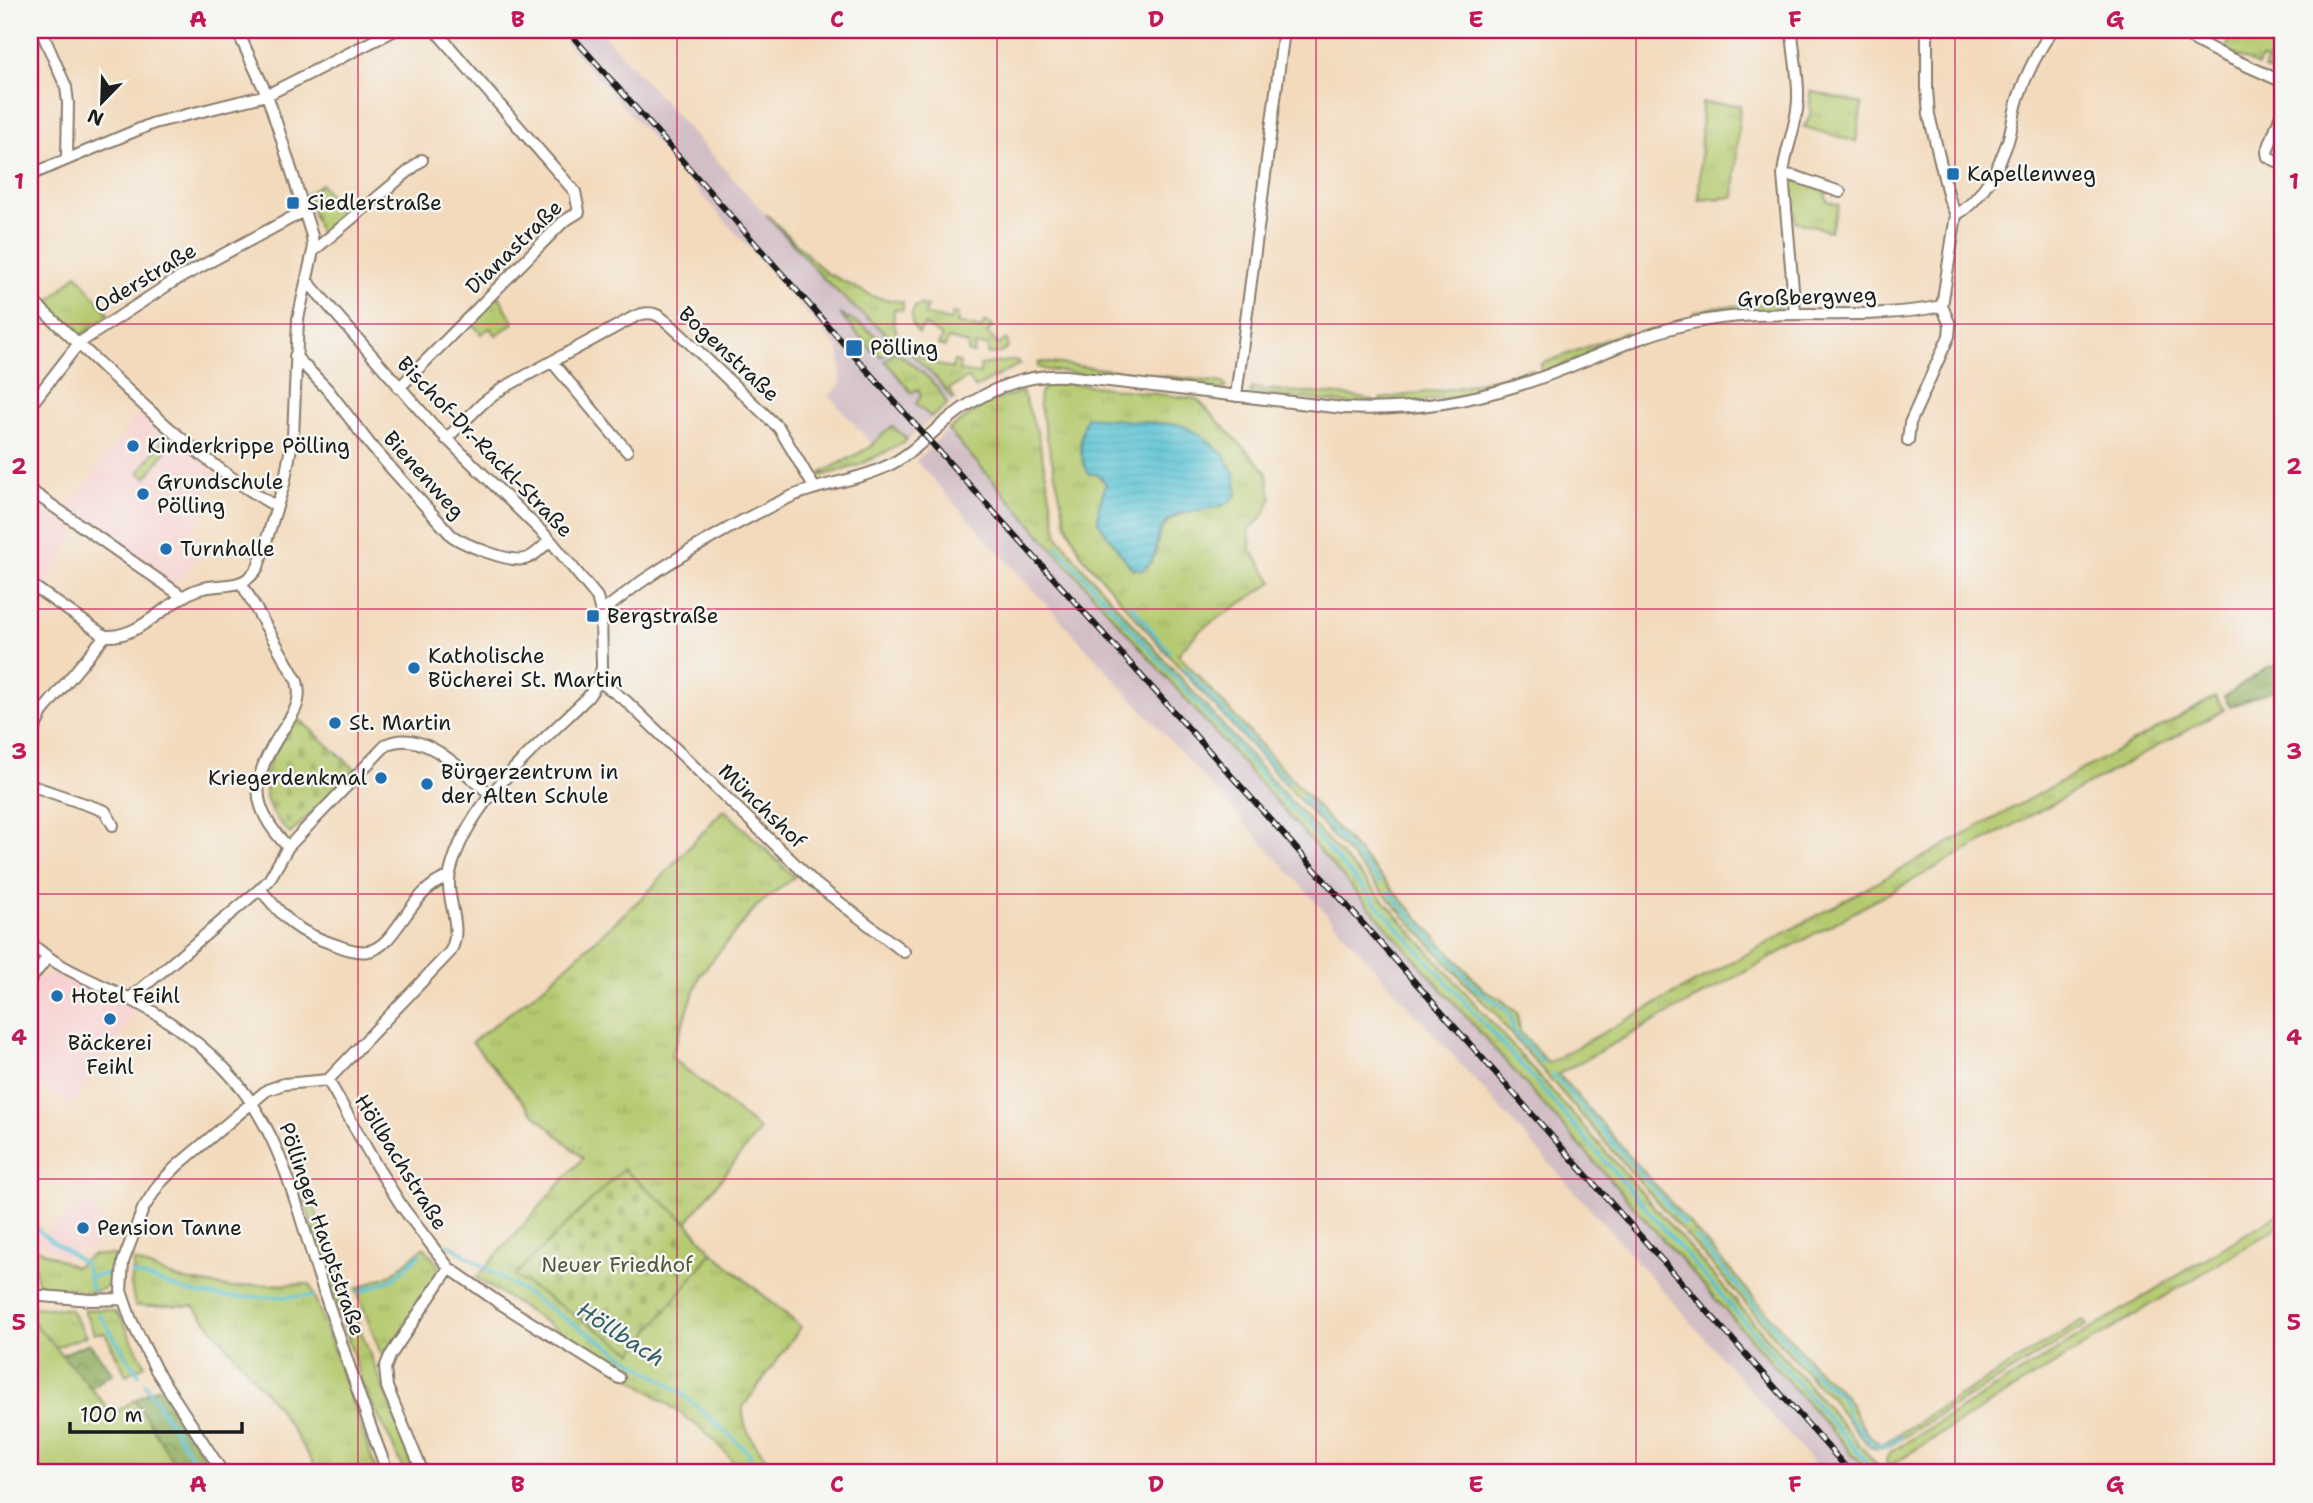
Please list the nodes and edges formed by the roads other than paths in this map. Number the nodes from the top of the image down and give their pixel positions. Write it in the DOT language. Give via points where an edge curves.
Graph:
graph roads {
  1 [pos="41,30"];
  2 [pos="237,30"];
  3 [pos="395,30"];
  4 [pos="435,30"];
  5 [pos="1284,30"];
  6 [pos="1792,30"];
  7 [pos="1927,30"];
  8 [pos="2052,30"];
  9 [pos="2176,30"];
  10 [pos="2283,82"];
  11 [pos="267,95"];
  12 [pos="2283,109"];
  13 [pos="67,159"];
  14 [pos="422,160"];
  15 [pos="2283,164"];
  16 [pos="30,175"];
  17 [pos="1783,175"];
  18 [pos="1840,192"];
  19 [pos="304,211"];
  20 [pos="1956,215"];
  21 [pos="313,251"];
  22 [pos="307,281"];
  23 [pos="30,299"];
  24 [pos="1942,306"];
  25 [pos="1794,312"];
  26 [pos="79,343"];
  27 [pos="295,356"];
  28 [pos="552,363"];
  29 [pos="399,388"];
  30 [pos="1236,396"];
  31 [pos="30,406"];
  32 [pos="446,439"];
  33 [pos="1908,441"];
  34 [pos="626,452"];
  35 [pos="814,486"];
  36 [pos="30,490"];
  37 [pos="277,507"];
  38 [pos="550,540"];
  39 [pos="30,584"];
  40 [pos="243,584"];
  41 [pos="183,597"];
  42 [pos="601,612"];
  43 [pos="106,636"];
  44 [pos="599,681"];
  45 [pos="30,706"];
  46 [pos="42,712"];
  47 [pos="30,738"];
  48 [pos="30,785"];
  49 [pos="490,794"];
  50 [pos="113,825"];
  51 [pos="288,847"];
  52 [pos="449,877"];
  53 [pos="260,889"];
  54 [pos="30,942"];
  55 [pos="904,952"];
  56 [pos="47,958"];
  57 [pos="30,980"];
  58 [pos="129,999"];
  59 [pos="328,1080"];
  60 [pos="253,1101"];
  61 [pos="449,1268"];
  62 [pos="30,1295"];
  63 [pos="122,1299"];
  64 [pos="619,1378"];
  65 [pos="223,1473"];
  66 [pos="388,1473"];
  67 [pos="423,1473"];
  1 -- 13 [label="street" via="66,87"];
  2 -- 11 [label="street"];
  3 -- 11 [label="street"];
  4 -- 29 [label="street, Dianastraße" via="575,192 579,212 563,222"];
  5 -- 30 [label="street"];
  6 -- 17 [label="street" via="1798,100"];
  7 -- 20 [label="street" via="1929,115"];
  8 -- 20 [label="street" via="2021,89 2008,140 1990,178 1966,210"];
  9 -- 10 [label="street"];
  11 -- 13 [label="street" via="154,123"];
  11 -- 19 [label="street"];
  12 -- 15 [label="street" via="2267,152"];
  13 -- 16 [label="street"];
  14 -- 21 [label="street"];
  17 -- 18 [label="street"];
  17 -- 25 [label="street"];
  19 -- 21 [label="street"];
  19 -- 26 [label="street, Oderstraße" via="174,281"];
  20 -- 24 [label="street"];
  21 -- 22 [label="street"];
  22 -- 27 [label="street"];
  22 -- 29 [label="street, Bischof-Dr.-Rackl-Straße"];
  23 -- 26 [label="street"];
  24 -- 25 [label="street, Großbergweg" via="1877,315"];
  24 -- 33 [label="street" via="1949,336 1910,423"];
  25 -- 30 [label="street, Großbergweg" via="1691,323 1517,386 1453,403 1377,410"];
  26 -- 31 [label="street, Oderstraße"];
  26 -- 37 [label="street" via="167,427"];
  27 -- 37 [label="street" via="293,437"];
  27 -- 38 [label="street, Bienenweg" via="452,536 470,546 521,560"];
  28 -- 32 [label="street, Bogenstraße" via="503,388"];
  28 -- 34 [label="street"];
  28 -- 35 [label="street, Bogenstraße" via="634,317 652,312 779,428"];
  29 -- 32 [label="street, Bischof-Dr.-Rackl-Straße"];
  30 -- 35 [label="street, Großbergweg" via="1045,375 1012,383 971,402 885,467"];
  32 -- 38 [label="street, Bischof-Dr.-Rackl-Straße"];
  35 -- 42 [label="street" via="708,541"];
  36 -- 41 [label="street"];
  37 -- 40 [label="street" via="258,567"];
  38 -- 42 [label="street, Bischof-Dr.-Rackl-Straße" via="590,586"];
  39 -- 43 [label="street"];
  40 -- 41 [label="street" via="209,586"];
  40 -- 51 [label="street" via="300,692 294,713 263,764 256,789 263,811"];
  41 -- 43 [label="street" via="133,631"];
  42 -- 44 [label="street"];
  43 -- 46 [label="street"];
  44 -- 49 [label="street"];
  44 -- 55 [label="street, Münchshof" via="817,885"];
  45 -- 46 [label="street"];
  46 -- 47 [label="street"];
  48 -- 50 [label="street" via="105,811"];
  49 -- 51 [label="street" via="427,746 410,740 391,742"];
  49 -- 52 [label="street" via="458,849"];
  51 -- 53 [label="street"];
  52 -- 53 [label="street" via="424,890 389,937 368,951 304,934"];
  52 -- 59 [label="street" via="456,934 450,951"];
  53 -- 58 [label="street"];
  54 -- 56 [label="street, Pöllinger Hauptstraße"];
  56 -- 57 [label="street"];
  56 -- 58 [label="street, Pöllinger Hauptstraße"];
  58 -- 60 [label="street, Pöllinger Hauptstraße" via="199,1044"];
  59 -- 60 [label="street" via="276,1085"];
  59 -- 61 [label="street, Höllbachstraße" via="403,1208"];
  60 -- 63 [label="street" via="152,1193 125,1252"];
  60 -- 66 [label="street, Pöllinger Hauptstraße" via="279,1155"];
  61 -- 64 [label="street, Höllbachstraße"];
  61 -- 67 [label="street" via="385,1368 387,1387"];
  62 -- 63 [label="street"];
  63 -- 65 [label="street" via="156,1370"];
}
